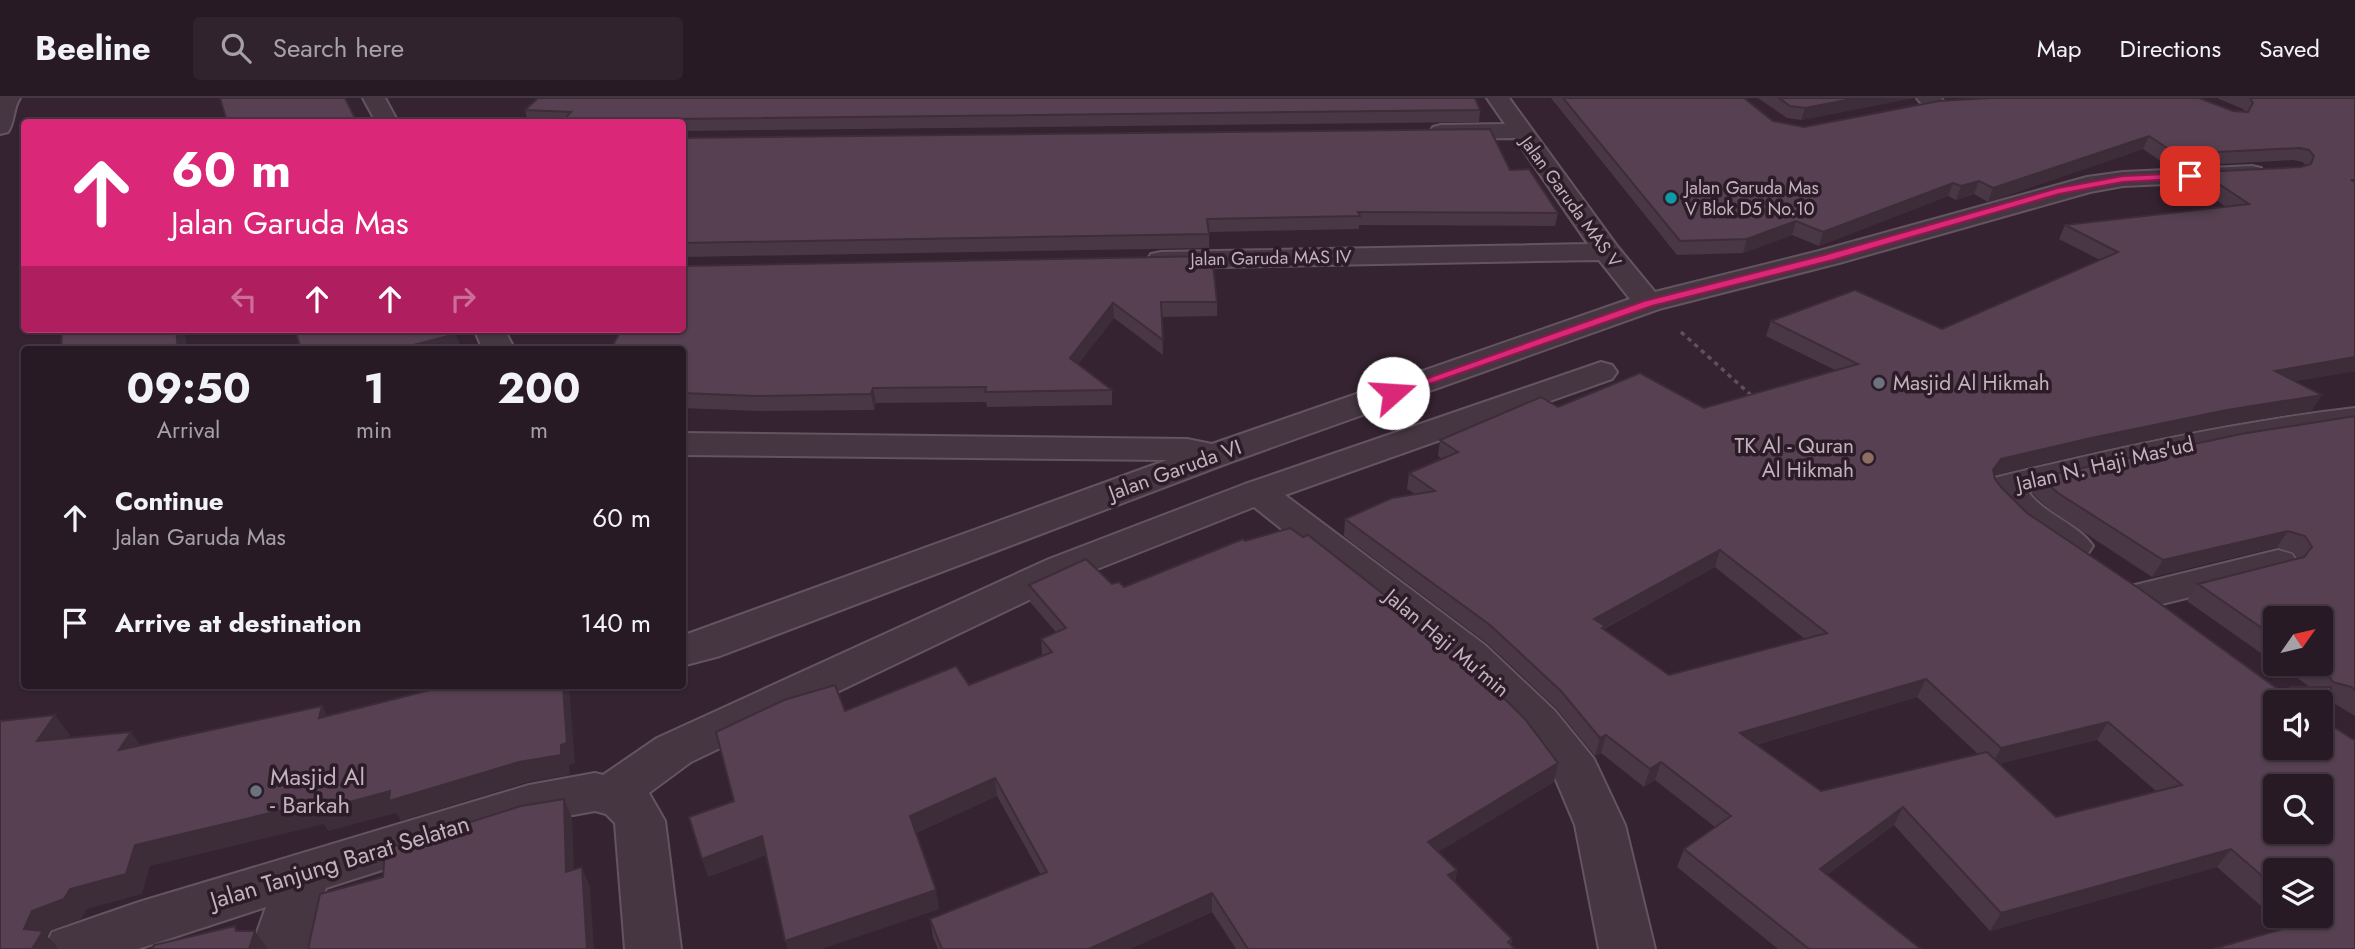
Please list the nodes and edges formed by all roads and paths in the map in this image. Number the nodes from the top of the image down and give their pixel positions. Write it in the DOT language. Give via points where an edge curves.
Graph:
graph roads {
  1 [pos="9,98"];
  2 [pos="374,98"];
  3 [pos="1498,98"];
  4 [pos="1959,102"];
  5 [pos="1923,103"];
  6 [pos="385,119"];
  7 [pos="0,127"];
  8 [pos="1519,131"];
  9 [pos="1421,132"];
  10 [pos="2280,171"];
  11 [pos="1607,252"];
  12 [pos="1138,260"];
  13 [pos="1648,303"];
  14 [pos="1601,372"];
  15 [pos="1753,397"];
  16 [pos="2355,418"];
  17 [pos="686,444"];
  18 [pos="1215,455"];
  19 [pos="1258,492"];
  20 [pos="2278,563"];
  21 [pos="2146,595"];
  22 [pos="2180,619"];
  23 [pos="694,649"];
  24 [pos="611,795"];
  25 [pos="306,872"];
  26 [pos="72,949"];
  27 [pos="279,949"];
  28 [pos="653,949"];
  29 [pos="1627,949"];
  1 -- 7 [label="street"];
  2 -- 6 [label="street"];
  3 -- 8 [label="street, Jalan Garuda MAS V"];
  4 -- 5 [label="street"];
  8 -- 9 [label="street"];
  8 -- 11 [label="street, Jalan Garuda MAS V"];
  10 -- 13 [label="street, Jalan Garuda VI" via="2087,185"];
  11 -- 12 [label="street, Jalan Garuda MAS IV"];
  11 -- 13 [label="street, Jalan Garuda MAS V"];
  13 -- 15 [label="path"];
  13 -- 18 [label="street, Jalan Garuda VI"];
  14 -- 19 [label="street"];
  16 -- 21 [label="street, Jalan N. Haji Mas'ud" via="2148,452 2007,486 2008,494 2034,520"];
  17 -- 18 [label="street" via="1187,450"];
  18 -- 23 [label="street, Jalan Garuda VI"];
  19 -- 24 [label="street" via="1006,593 674,750"];
  19 -- 29 [label="street, Jalan Haji Mu'min" via="1470,656 1539,723 1577,772 1600,825"];
  20 -- 21 [label="street"];
  21 -- 22 [label="street, Jalan N. Haji Mas'ud"];
  24 -- 25 [label="street, Jalan Tanjung Barat Selatan" via="573,794 529,804"];
  24 -- 28 [label="street" via="631,807 640,821"];
  25 -- 26 [label="street, Jalan Tanjung Barat Selatan"];
  25 -- 27 [label="street"];
}
